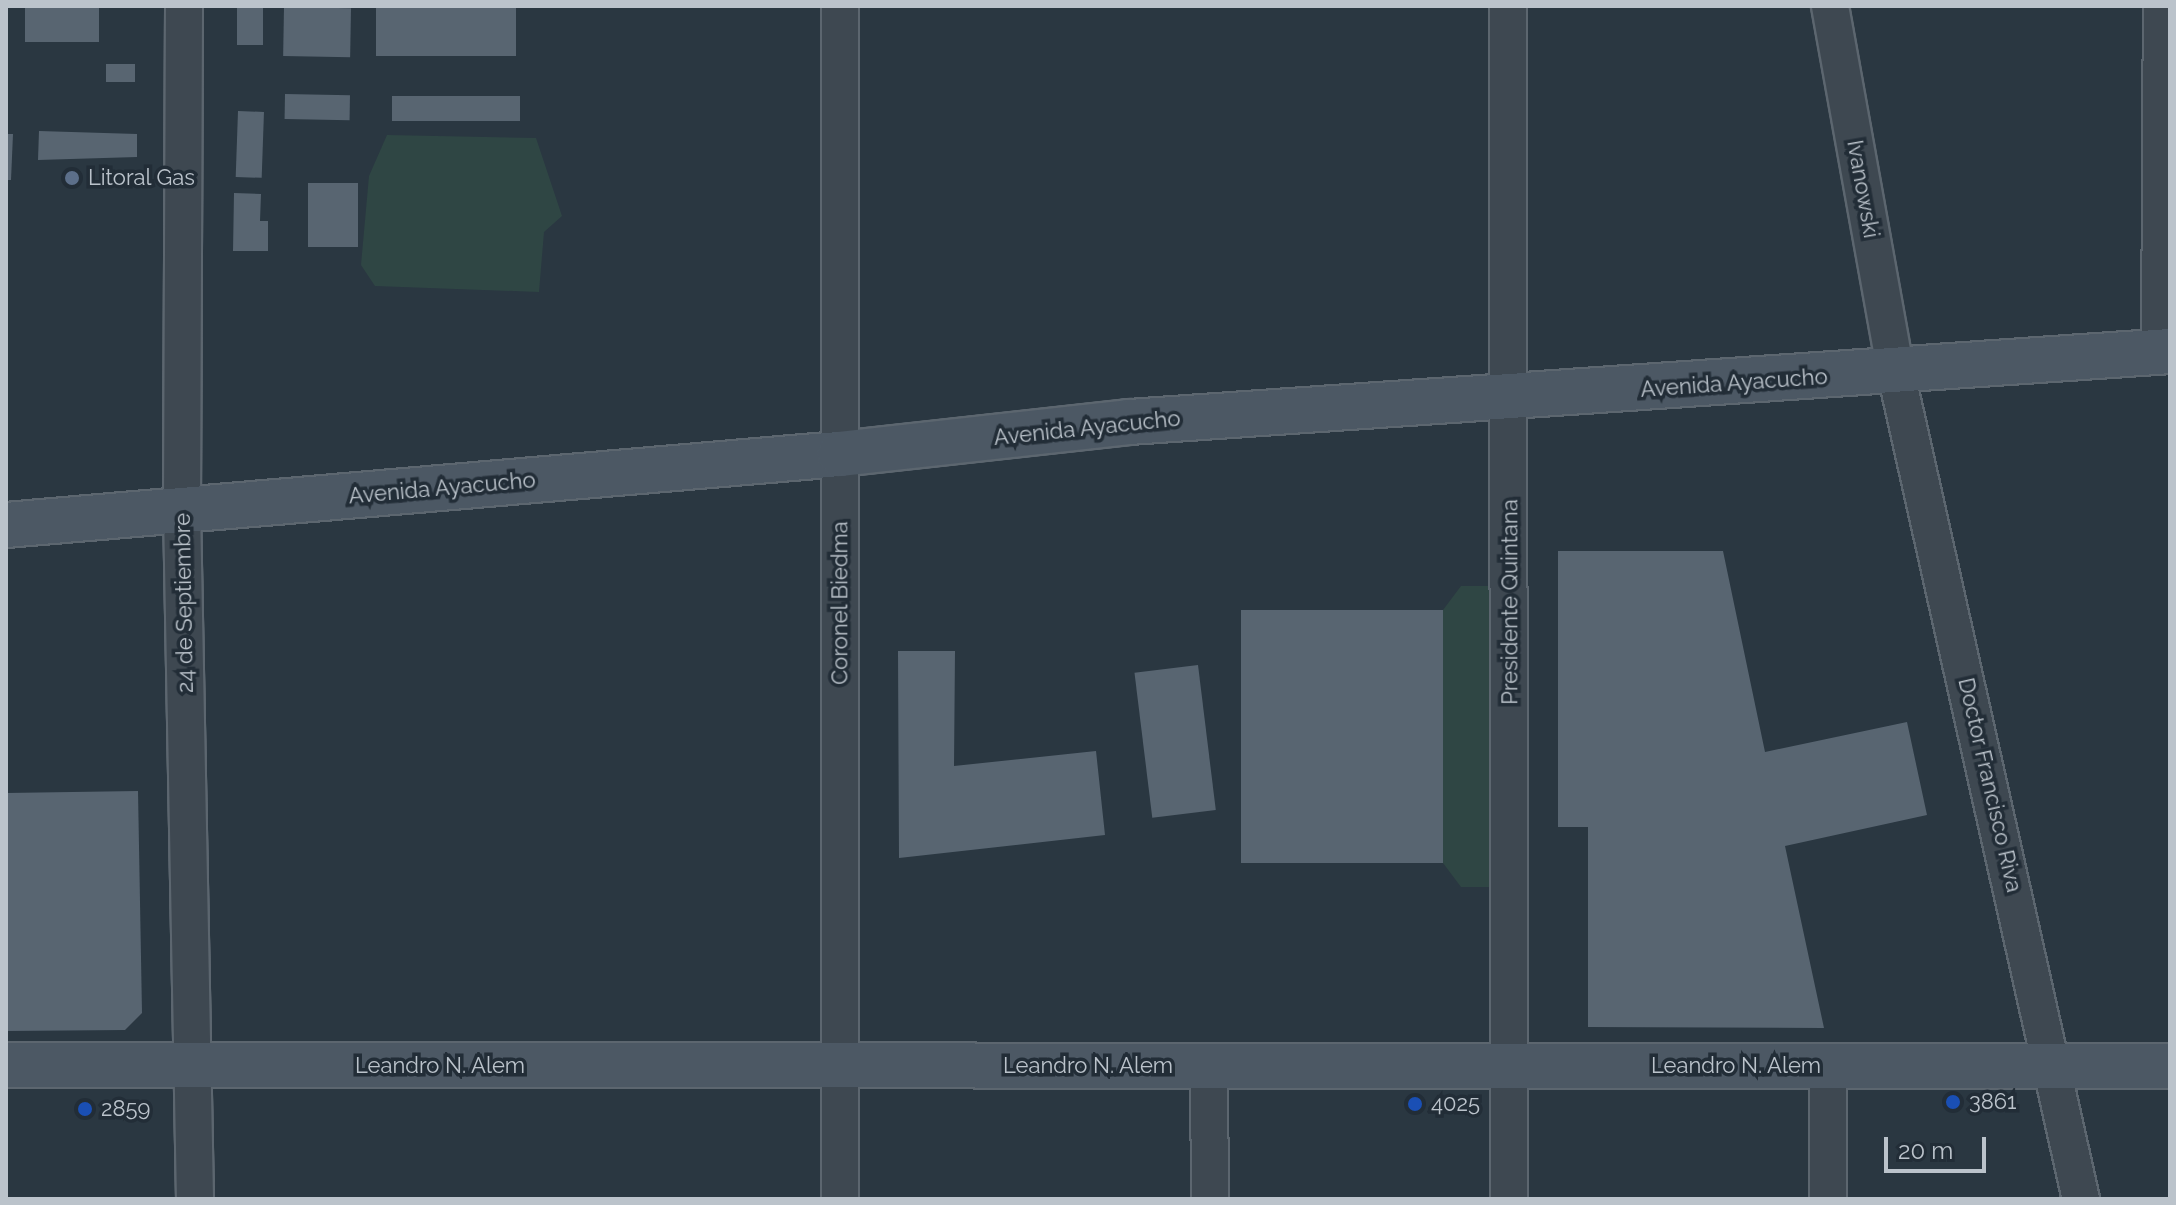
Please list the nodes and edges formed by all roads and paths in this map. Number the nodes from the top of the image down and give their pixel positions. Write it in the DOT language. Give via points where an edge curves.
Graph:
graph roads {
  1 [pos="184,6"];
  2 [pos="840,6"];
  3 [pos="1508,6"];
  4 [pos="1830,6"];
  5 [pos="2162,6"];
  6 [pos="2165,351"];
  7 [pos="1896,373"];
  8 [pos="1511,397"];
  9 [pos="840,454"];
  10 [pos="182,510"];
  11 [pos="6,525"];
  12 [pos="6,1065"];
  13 [pos="193,1065"];
  14 [pos="840,1066"];
  15 [pos="1209,1066"];
  16 [pos="1510,1066"];
  17 [pos="1828,1066"];
  18 [pos="2054,1066"];
  19 [pos="2170,1066"];
  20 [pos="195,1199"];
  21 [pos="840,1199"];
  22 [pos="1210,1199"];
  23 [pos="1509,1199"];
  24 [pos="1828,1199"];
  25 [pos="2081,1199"];
  1 -- 10 [label="street, 24 de Septiembre"];
  2 -- 9 [label="street, Coronel Biedma"];
  3 -- 8 [label="street, Presidente Quintana"];
  4 -- 7 [label="street, Ivanowski"];
  5 -- 6 [label="street"];
  6 -- 7 [label="main road, Avenida Ayacucho"];
  7 -- 8 [label="main road, Avenida Ayacucho"];
  7 -- 18 [label="street, Doctor Francisco Riva"];
  8 -- 9 [label="main road, Avenida Ayacucho" via="1129,422"];
  8 -- 16 [label="street, Presidente Quintana"];
  9 -- 10 [label="main road, Avenida Ayacucho"];
  9 -- 14 [label="street, Coronel Biedma"];
  10 -- 11 [label="main road, Avenida Ayacucho"];
  10 -- 13 [label="street, 24 de Septiembre"];
  12 -- 13 [label="main road, Leandro N. Alem"];
  13 -- 14 [label="main road, Leandro N. Alem"];
  13 -- 20 [label="street, 24 de Septiembre"];
  14 -- 15 [label="main road, Leandro N. Alem"];
  14 -- 21 [label="street, Coronel Biedma"];
  15 -- 16 [label="main road, Leandro N. Alem"];
  15 -- 22 [label="street"];
  16 -- 17 [label="main road, Leandro N. Alem"];
  16 -- 23 [label="street, Presidente Quintana"];
  17 -- 18 [label="main road, Leandro N. Alem"];
  17 -- 24 [label="street"];
  18 -- 19 [label="main road, Leandro N. Alem"];
  18 -- 25 [label="street, Doctor Francisco Riva"];
}
